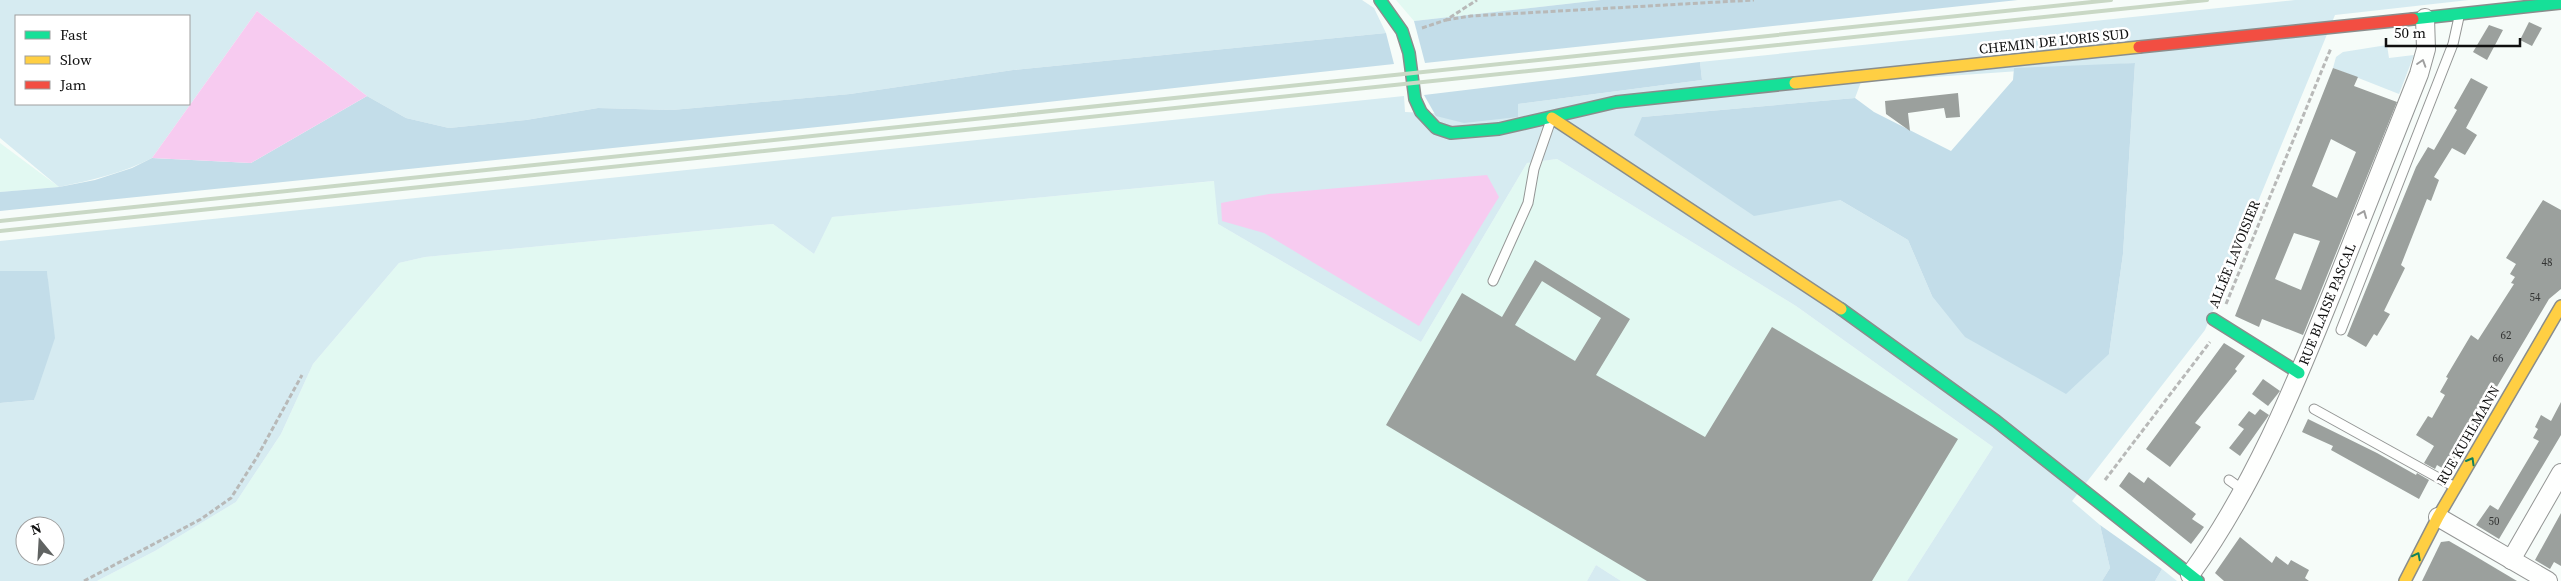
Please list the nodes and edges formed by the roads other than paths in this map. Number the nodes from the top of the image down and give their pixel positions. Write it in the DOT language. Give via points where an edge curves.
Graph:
graph roads {
  1 [pos="1380,0"];
  2 [pos="2540,2"];
  3 [pos="2561,3"];
  4 [pos="2460,14"];
  5 [pos="2426,18"];
  6 [pos="1552,118"];
  7 [pos="1493,281"];
  8 [pos="2561,306"];
  9 [pos="2216,320"];
  10 [pos="2341,330"];
  11 [pos="2299,373"];
  12 [pos="2314,409"];
  13 [pos="2561,473"];
  14 [pos="2455,488"];
  15 [pos="2438,517"];
  16 [pos="2511,560"];
  17 [pos="2194,578"];
  18 [pos="2405,581"];
  19 [pos="2548,581"];
  1 -- 6 [label="street, CHEMIN DE L'ORIS SUD" via="1392,12 1404,33 1417,106 1427,120 1442,130 1460,134"];
  2 -- 3 [label="street, CHEMIN DE L'ORIS SUD"];
  2 -- 4 [label="street, CHEMIN DE L'ORIS SUD"];
  4 -- 5 [label="street, CHEMIN DE L'ORIS SUD"];
  4 -- 10 [label="lane" via="2453,44"];
  5 -- 6 [label="street, CHEMIN DE L'ORIS SUD" via="1616,102"];
  11 -- 5 [label="street, RUE BLAISE PASCAL, one-way" via="2419,74 2426,49"];
  6 -- 7 [label="lane" via="1534,169 1528,203"];
  6 -- 17 [label="street" via="1872,330"];
  14 -- 8 [label="street, RUE KUHLMANN, one-way"];
  9 -- 11 [label="street"];
  11 -- 17 [label="street, RUE BLAISE PASCAL" via="2236,485 2214,542"];
  12 -- 14 [label="lane"];
  13 -- 16 [label="street"];
  14 -- 15 [label="street, RUE KUHLMANN"];
  15 -- 16 [label="street"];
  18 -- 15 [label="street, RUE KUHLMANN, one-way"];
  16 -- 19 [label="street"];
}
